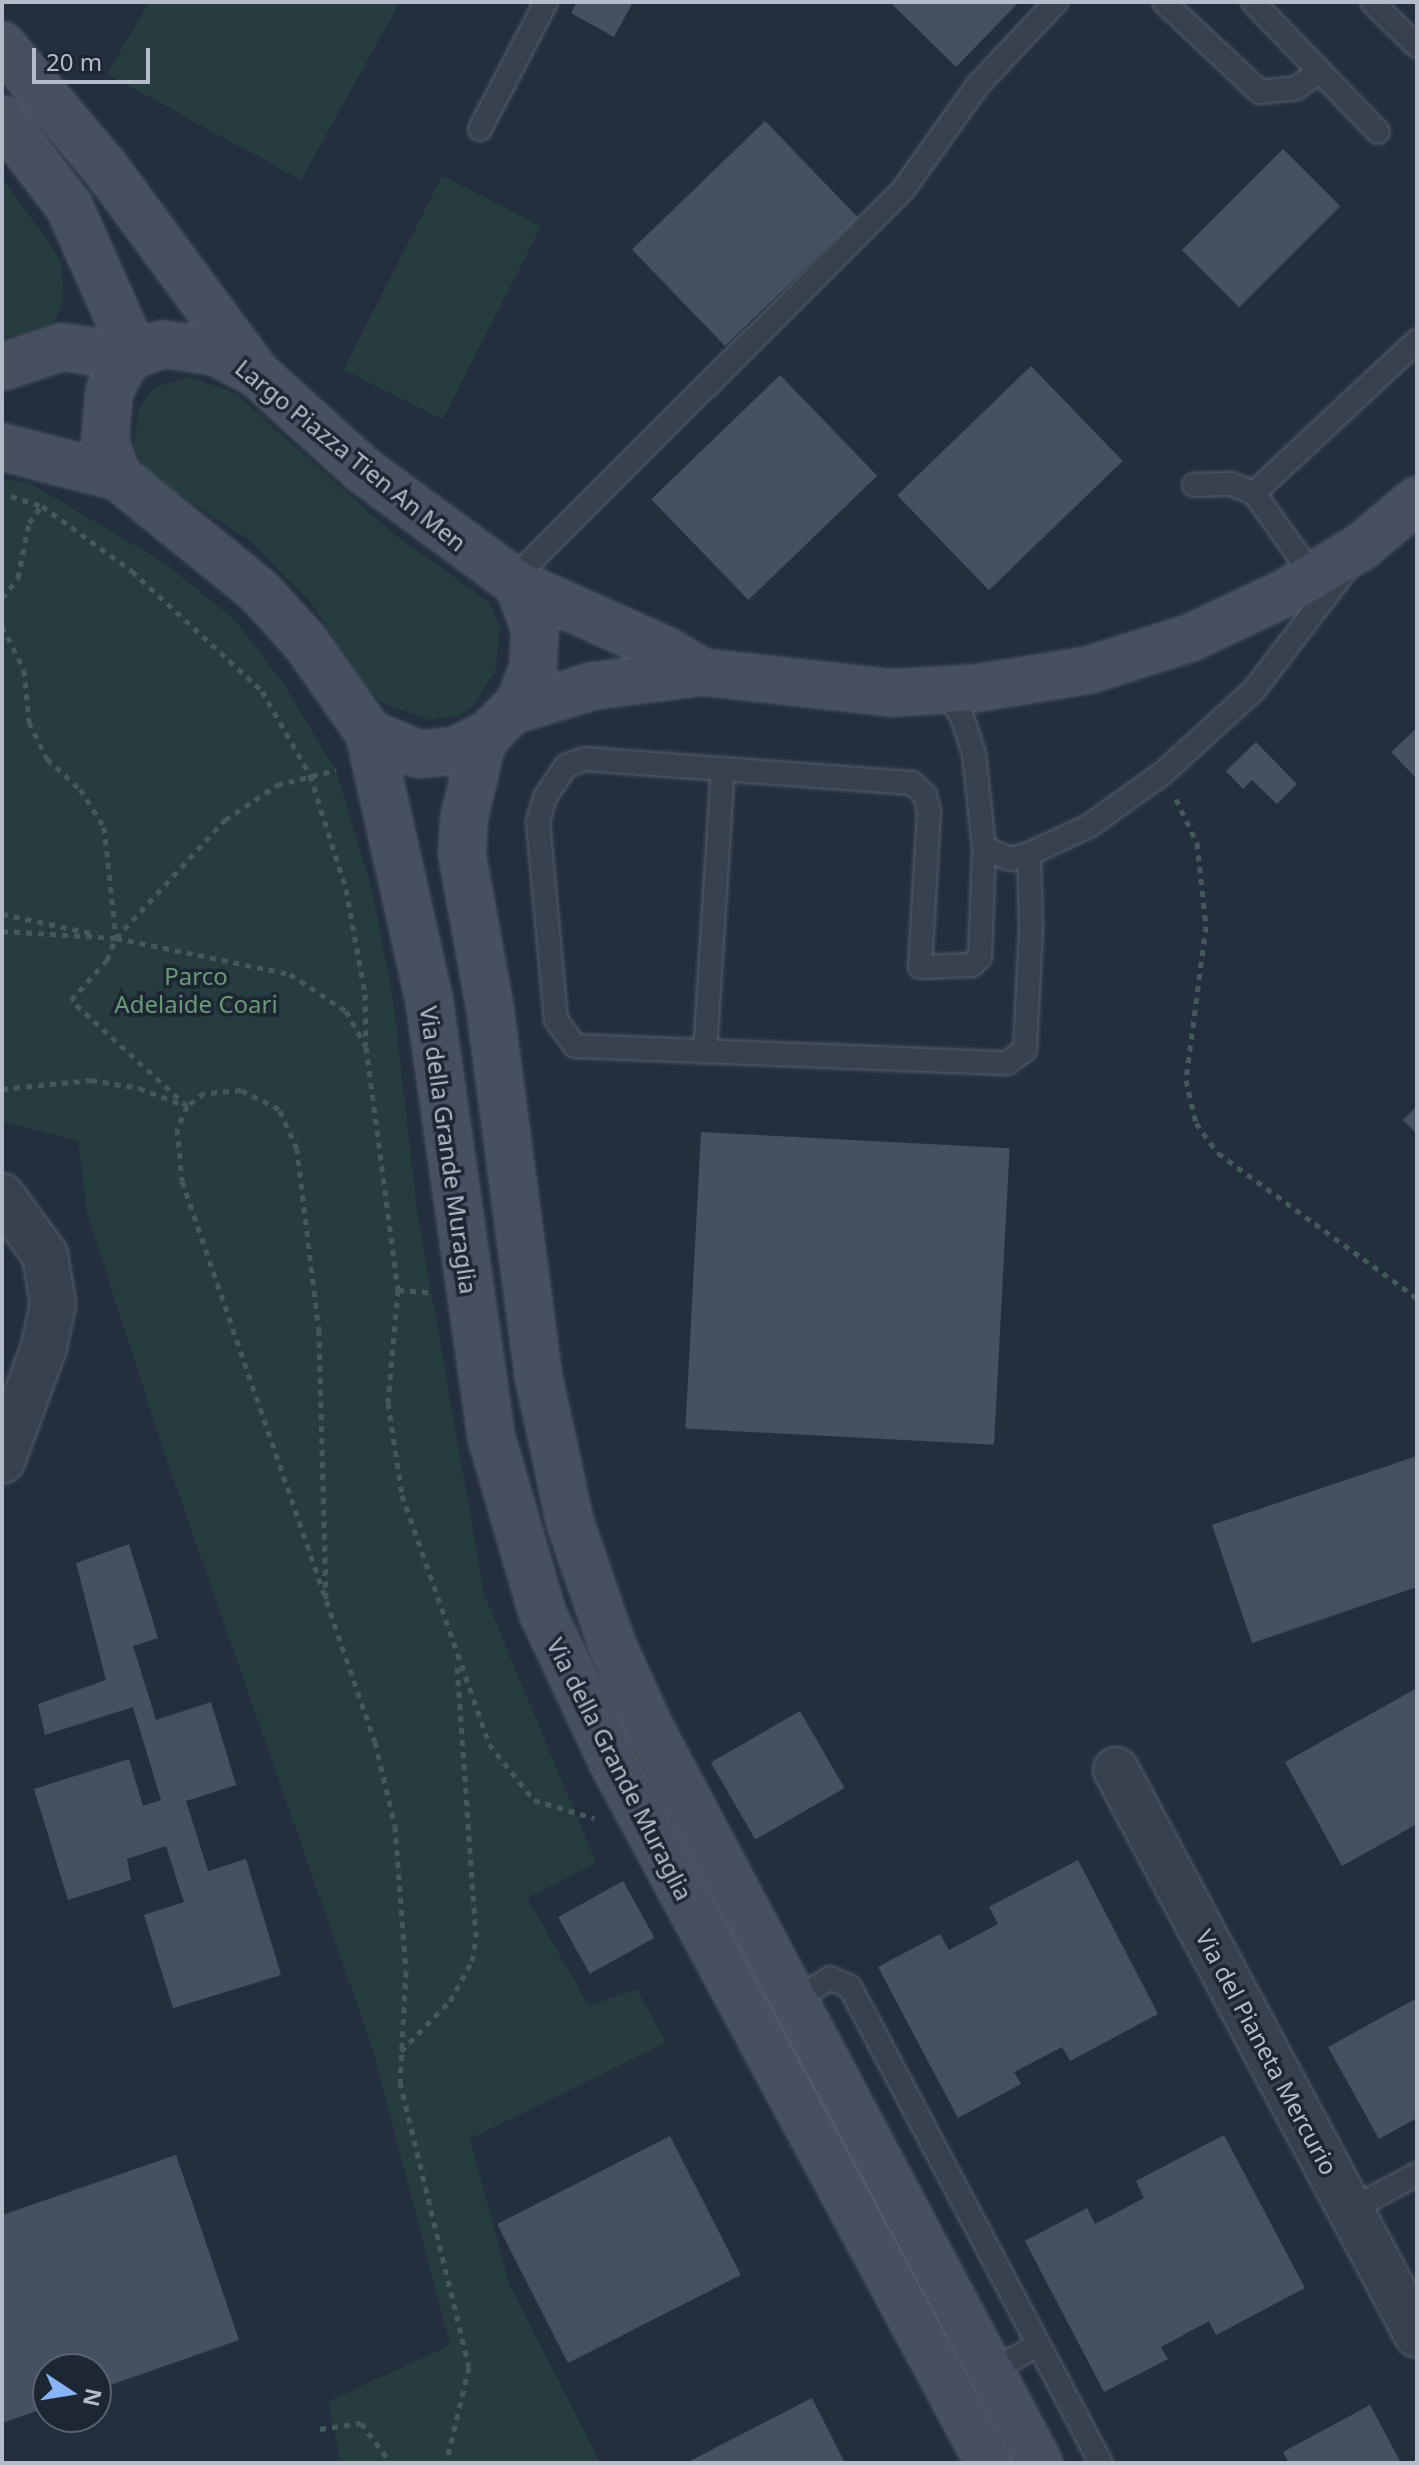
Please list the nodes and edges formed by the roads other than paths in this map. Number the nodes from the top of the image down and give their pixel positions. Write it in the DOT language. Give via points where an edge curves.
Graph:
graph roads {
  1 [pos="546,2"];
  2 [pos="1056,2"];
  3 [pos="1164,2"];
  4 [pos="1253,2"];
  5 [pos="1372,2"];
  6 [pos="2,45"];
  7 [pos="1417,46"];
  8 [pos="1320,71"];
  9 [pos="2,119"];
  10 [pos="480,129"];
  11 [pos="1378,132"];
  12 [pos="1417,341"];
  13 [pos="131,355"];
  14 [pos="2,367"];
  15 [pos="256,373"];
  16 [pos="2,447"];
  17 [pos="118,477"];
  18 [pos="1194,485"];
  19 [pos="1254,493"];
  20 [pos="1417,500"];
  21 [pos="1361,547"];
  22 [pos="1313,576"];
  23 [pos="515,582"];
  24 [pos="702,672"];
  25 [pos="944,690"];
  26 [pos="514,710"];
  27 [pos="369,733"];
  28 [pos="483,739"];
  29 [pos="723,769"];
  30 [pos="984,848"];
  31 [pos="1029,854"];
  32 [pos="705,1052"];
  33 [pos="2,1196"];
  34 [pos="2,1461"];
  35 [pos="1116,1770"];
  36 [pos="791,2003"];
  37 [pos="1417,2174"];
  38 [pos="1352,2209"];
  39 [pos="1417,2335"];
  40 [pos="1038,2345"];
  41 [pos="990,2372"];
  42 [pos="989,2463"];
  43 [pos="1039,2463"];
  44 [pos="1101,2463"];
  1 -- 10 [label="lane"];
  2 -- 23 [label="lane" via="978,85 903,190"];
  3 -- 8 [label="lane" via="1260,92 1296,88"];
  4 -- 8 [label="lane"];
  5 -- 7 [label="lane"];
  6 -- 15 [label="street" via="104,166"];
  8 -- 11 [label="lane"];
  9 -- 13 [label="street" via="69,206"];
  12 -- 19 [label="lane"];
  13 -- 14 [label="street" via="62,347"];
  13 -- 15 [label="street, Largo Piazza Tien An Men" via="163,344 192,345"];
  13 -- 17 [label="street" via="106,404 105,441"];
  15 -- 23 [label="street, Largo Piazza Tien An Men" via="363,470"];
  16 -- 17 [label="street"];
  17 -- 27 [label="street" via="259,591 306,643"];
  18 -- 19 [label="lane" via="1231,484"];
  19 -- 22 [label="lane"];
  20 -- 21 [label="street"];
  21 -- 22 [label="street"];
  21 -- 31 [label="lane" via="1272,669 1163,773 1089,826"];
  22 -- 25 [label="street" via="1217,626 1130,659 1050,677"];
  23 -- 24 [label="street, Largo Piazza Tien An Men"];
  23 -- 26 [label="street" via="531,613 535,649 528,686"];
  24 -- 25 [label="street" via="867,692"];
  24 -- 26 [label="street" via="593,686"];
  25 -- 30 [label="lane" via="962,717 974,754"];
  26 -- 28 [label="street"];
  27 -- 28 [label="street" via="418,754 447,754"];
  27 -- 42 [label="street, Via della Grande Muraglia" via="429,999 478,1362 509,1510 560,1658"];
  28 -- 36 [label="street, Via della Grande Muraglia" via="464,819 463,864 492,1023 535,1351 560,1483 627,1680"];
  29 -- 30 [label="lane" via="912,783 925,795 929,812 920,967 972,965 980,957"];
  29 -- 32 [label="lane"];
  29 -- 32 [label="lane" via="585,759 566,766 545,797 538,822 556,1020 564,1038 575,1046"];
  30 -- 31 [label="lane" via="1010,859"];
  31 -- 32 [label="lane" via="1025,1050 1007,1063"];
  33 -- 34 [label="street" via="45,1255 53,1304 44,1347"];
  35 -- 38 [label="street, Via del Pianeta Mercurio"];
  36 -- 40 [label="lane" via="830,1978 850,1987"];
  36 -- 41 [label="street, Via della Grande Muraglia"];
  37 -- 38 [label="lane"];
  38 -- 39 [label="street, Via del Pianeta Mercurio"];
  40 -- 41 [label="lane"];
  40 -- 44 [label="lane"];
  41 -- 43 [label="street, Via della Grande Muraglia"];
}
